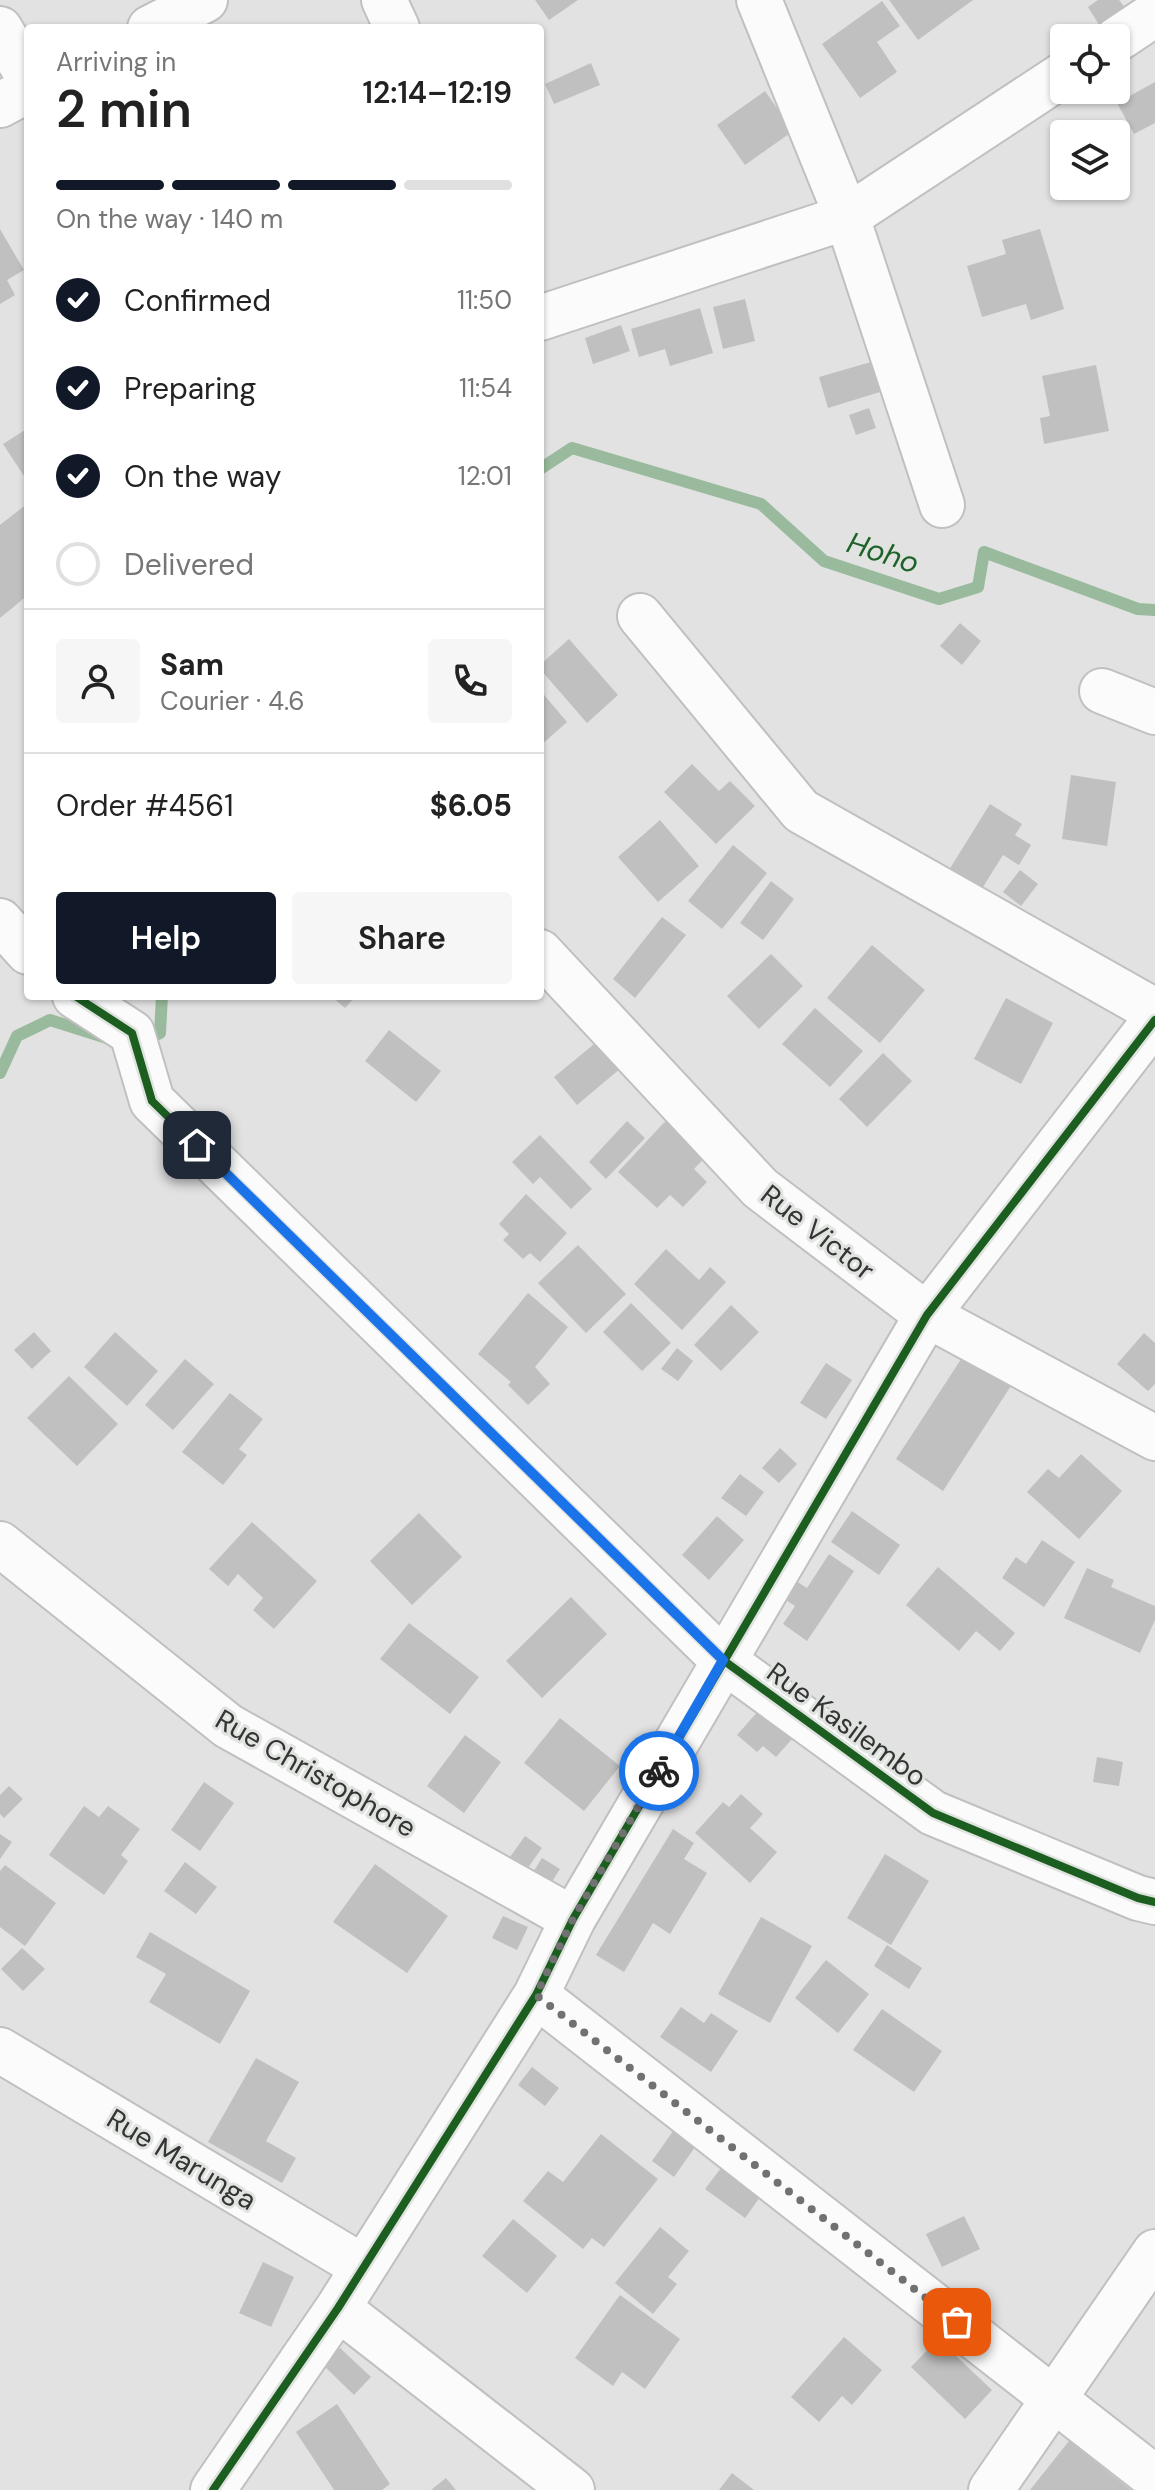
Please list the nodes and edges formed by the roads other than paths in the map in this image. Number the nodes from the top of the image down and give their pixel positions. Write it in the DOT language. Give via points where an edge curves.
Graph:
graph roads {
  1 [pos="205,0"];
  2 [pos="384,0"];
  3 [pos="759,0"];
  4 [pos="1153,12"];
  5 [pos="158,24"];
  6 [pos="395,24"];
  7 [pos="0,29"];
  8 [pos="1130,29"];
  9 [pos="24,69"];
  10 [pos="1050,83"];
  11 [pos="24,92"];
  12 [pos="0,105"];
  13 [pos="847,217"];
  14 [pos="544,317"];
  15 [pos="942,505"];
  16 [pos="640,616"];
  17 [pos="1102,691"];
  18 [pos="1155,712"];
  19 [pos="0,921"];
  20 [pos="24,948"];
  21 [pos="544,956"];
  22 [pos="81,1000"];
  23 [pos="1155,1011"];
  24 [pos="1155,1020"];
  25 [pos="927,1315"];
  26 [pos="1155,1438"];
  27 [pos="0,1544"];
  28 [pos="723,1660"];
  29 [pos="1155,1902"];
  30 [pos="573,1919"];
  31 [pos="536,1995"];
  32 [pos="0,2050"];
  33 [pos="1155,2252"];
  34 [pos="363,2267"];
  35 [pos="338,2308"];
  36 [pos="1056,2398"];
  37 [pos="1155,2478"];
  38 [pos="213,2490"];
  39 [pos="572,2490"];
  40 [pos="991,2490"];
  1 -- 5 [label="street"];
  2 -- 6 [label="street"];
  3 -- 13 [label="street"];
  4 -- 8 [label="street"];
  7 -- 9 [label="street"];
  10 -- 13 [label="street"];
  11 -- 12 [label="street"];
  13 -- 14 [label="street"];
  13 -- 15 [label="street"];
  16 -- 23 [label="street" via="801,811"];
  17 -- 18 [label="street"];
  19 -- 20 [label="street"];
  21 -- 25 [label="street, Rue Victor" via="760,1188"];
  22 -- 28 [label="street, Rue Kasilembo" via="132,1033 152,1101"];
  24 -- 25 [label="street"];
  25 -- 26 [label="street, Rue Victor"];
  25 -- 28 [label="street"];
  27 -- 30 [label="street, Rue Christophore" via="228,1726"];
  28 -- 29 [label="street, Rue Kasilembo" via="933,1813"];
  28 -- 30 [label="street"];
  30 -- 31 [label="street"];
  31 -- 34 [label="street"];
  31 -- 36 [label="street"];
  32 -- 34 [label="street, Rue Marunga"];
  33 -- 36 [label="street"];
  34 -- 35 [label="street"];
  35 -- 38 [label="street"];
  35 -- 39 [label="street"];
  36 -- 37 [label="street"];
  36 -- 40 [label="street"];
}
